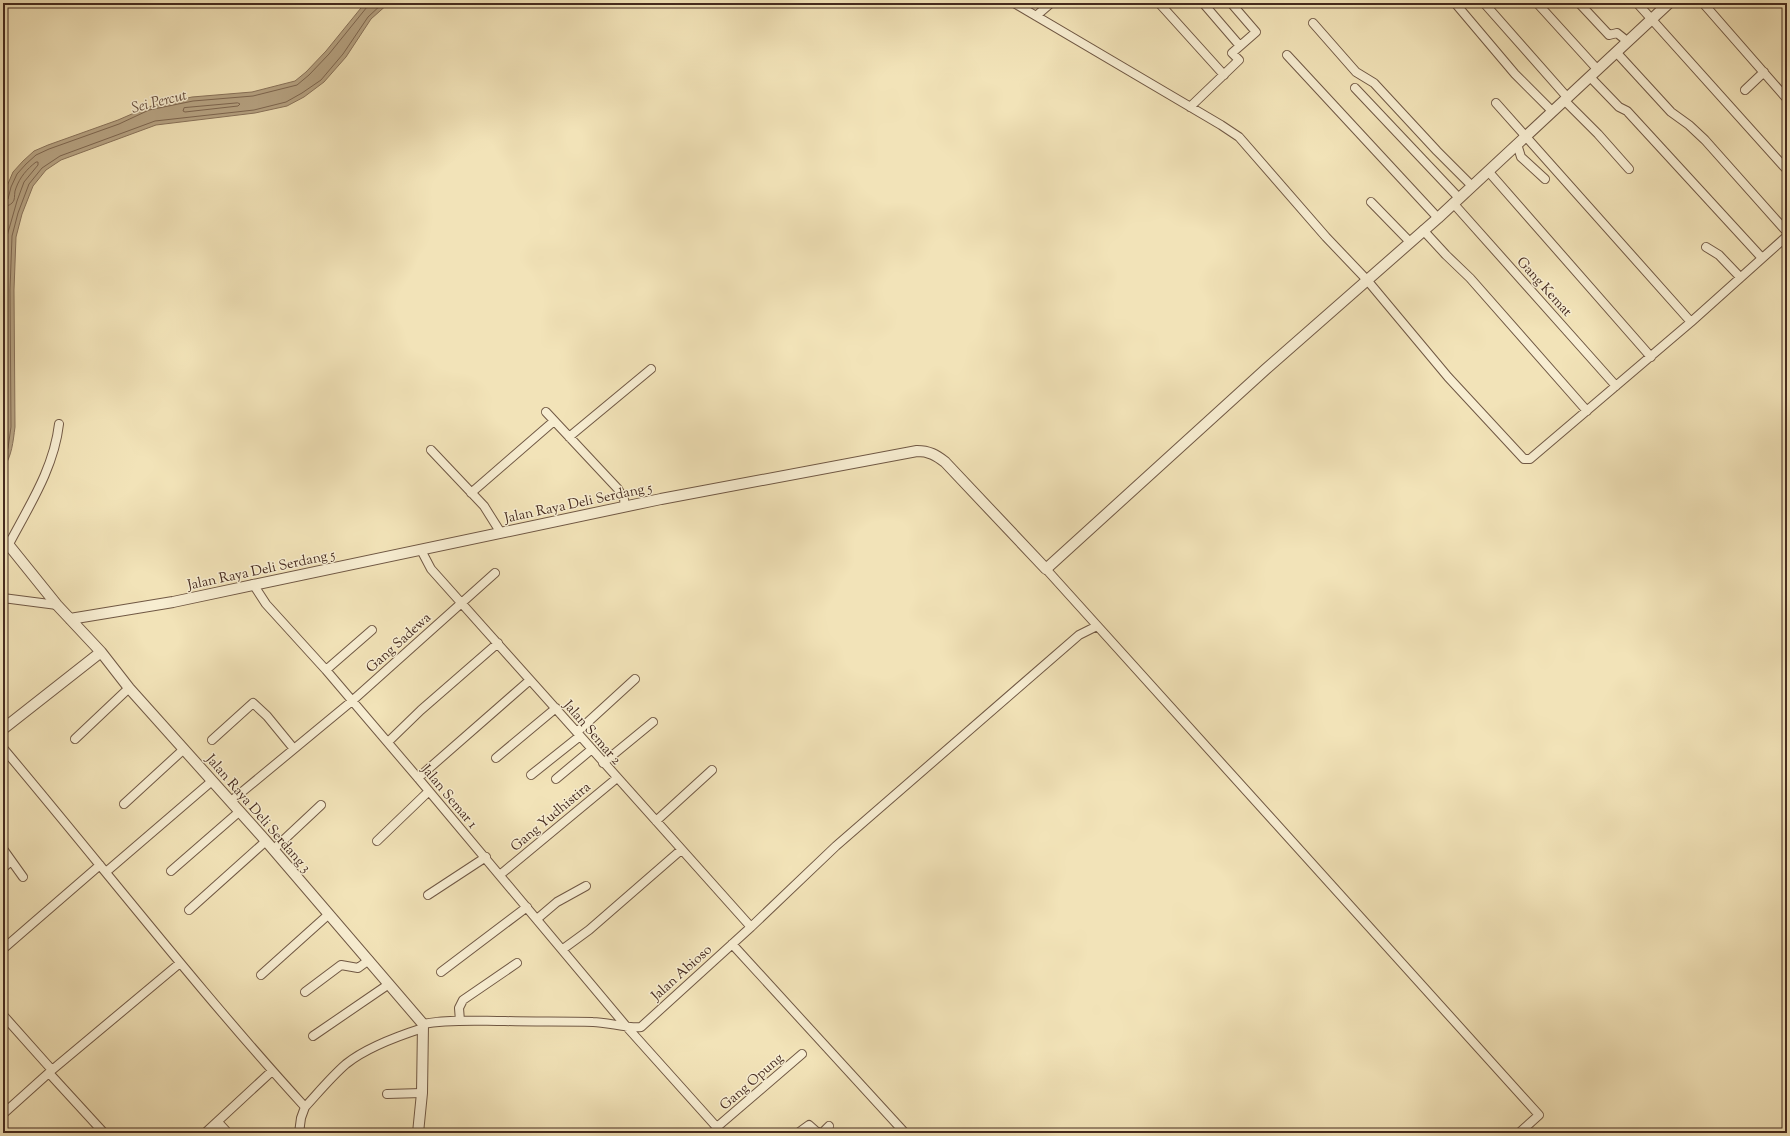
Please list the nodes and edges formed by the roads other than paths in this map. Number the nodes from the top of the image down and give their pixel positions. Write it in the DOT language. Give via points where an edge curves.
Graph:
graph roads {
  1 [pos="1014,3"];
  2 [pos="1051,3"];
  3 [pos="1159,3"];
  4 [pos="1203,3"];
  5 [pos="1231,3"];
  6 [pos="1455,3"];
  7 [pos="1484,3"];
  8 [pos="1536,3"];
  9 [pos="1637,3"];
  10 [pos="1669,3"];
  11 [pos="1703,3"];
  12 [pos="1580,4"];
  13 [pos="1036,16"];
  14 [pos="1652,19"];
  15 [pos="1313,23"];
  16 [pos="1627,41"];
  17 [pos="1240,46"];
  18 [pos="1616,52"];
  19 [pos="1287,55"];
  20 [pos="1764,72"];
  21 [pos="1594,73"];
  22 [pos="1224,75"];
  23 [pos="1355,88"];
  24 [pos="1745,90"];
  25 [pos="1566,99"];
  26 [pos="1787,99"];
  27 [pos="1496,103"];
  28 [pos="1190,107"];
  29 [pos="1552,111"];
  30 [pos="1525,137"];
  31 [pos="1516,144"];
  32 [pos="1630,169"];
  33 [pos="1787,170"];
  34 [pos="1488,171"];
  35 [pos="1545,179"];
  36 [pos="1472,186"];
  37 [pos="1456,200"];
  38 [pos="1371,202"];
  39 [pos="1438,218"];
  40 [pos="1423,230"];
  41 [pos="1787,232"];
  42 [pos="1787,236"];
  43 [pos="1410,242"];
  44 [pos="1706,247"];
  45 [pos="1762,258"];
  46 [pos="1740,277"];
  47 [pos="1367,280"];
  48 [pos="1691,322"];
  49 [pos="1650,357"];
  50 [pos="651,369"];
  51 [pos="1616,386"];
  52 [pos="1586,411"];
  53 [pos="546,412"];
  54 [pos="554,421"];
  55 [pos="59,424"];
  56 [pos="569,437"];
  57 [pos="431,450"];
  58 [pos="471,493"];
  59 [pos="625,507"];
  60 [pos="501,533"];
  61 [pos="6,541"];
  62 [pos="422,551"];
  63 [pos="1046,569"];
  64 [pos="495,573"];
  65 [pos="254,587"];
  66 [pos="3,598"];
  67 [pos="461,603"];
  68 [pos="57,605"];
  69 [pos="70,619"];
  70 [pos="1097,626"];
  71 [pos="372,630"];
  72 [pos="498,643"];
  73 [pos="101,652"];
  74 [pos="326,670"];
  75 [pos="635,679"];
  76 [pos="530,680"];
  77 [pos="129,688"];
  78 [pos="352,701"];
  79 [pos="556,708"];
  80 [pos="653,722"];
  81 [pos="4,728"];
  82 [pos="579,734"];
  83 [pos="75,739"];
  84 [pos="212,740"];
  85 [pos="388,742"];
  86 [pos="3,748"];
  87 [pos="294,748"];
  88 [pos="592,749"];
  89 [pos="184,750"];
  90 [pos="496,758"];
  91 [pos="603,763"];
  92 [pos="712,770"];
  93 [pos="531,775"];
  94 [pos="418,778"];
  95 [pos="617,778"];
  96 [pos="556,779"];
  97 [pos="212,781"];
  98 [pos="429,791"];
  99 [pos="231,801"];
  100 [pos="124,804"];
  101 [pos="321,805"];
  102 [pos="240,811"];
  103 [pos="656,821"];
  104 [pos="266,841"];
  105 [pos="377,841"];
  106 [pos="3,849"];
  107 [pos="274,849"];
  108 [pos="681,850"];
  109 [pos="486,857"];
  110 [pos="11,861"];
  111 [pos="3,868"];
  112 [pos="103,868"];
  113 [pos="171,872"];
  114 [pos="501,874"];
  115 [pos="23,877"];
  116 [pos="586,886"];
  117 [pos="428,895"];
  118 [pos="527,907"];
  119 [pos="189,910"];
  120 [pos="329,914"];
  121 [pos="537,919"];
  122 [pos="751,927"];
  123 [pos="732,944"];
  124 [pos="3,949"];
  125 [pos="562,949"];
  126 [pos="368,960"];
  127 [pos="180,963"];
  128 [pos="517,963"];
  129 [pos="441,972"];
  130 [pos="261,974"];
  131 [pos="389,984"];
  132 [pos="305,992"];
  133 [pos="3,1015"];
  134 [pos="622,1020"];
  135 [pos="460,1021"];
  136 [pos="423,1026"];
  137 [pos="313,1036"];
  138 [pos="802,1054"];
  139 [pos="51,1071"];
  140 [pos="272,1071"];
  141 [pos="422,1093"];
  142 [pos="387,1094"];
  143 [pos="305,1107"];
  144 [pos="4,1111"];
  145 [pos="218,1122"];
  146 [pos="829,1126"];
  147 [pos="719,1130"];
  148 [pos="104,1133"];
  149 [pos="205,1133"];
  150 [pos="228,1133"];
  151 [pos="299,1133"];
  152 [pos="418,1133"];
  153 [pos="798,1133"];
  154 [pos="904,1133"];
  155 [pos="1519,1133"];
  1 -- 13 [label="street"];
  2 -- 13 [label="street"];
  3 -- 22 [label="street"];
  4 -- 17 [label="street"];
  5 -- 17 [label="street" via="1256,32"];
  6 -- 29 [label="street" via="1515,74"];
  7 -- 25 [label="street"];
  8 -- 21 [label="street"];
  9 -- 14 [label="street"];
  10 -- 14 [label="street"];
  11 -- 20 [label="street"];
  12 -- 16 [label="street" via="1609,35 1617,33"];
  13 -- 28 [label="street"];
  14 -- 16 [label="street"];
  14 -- 33 [label="street"];
  15 -- 36 [label="street" via="1356,72 1374,83"];
  16 -- 18 [label="street"];
  17 -- 22 [label="street" via="1232,52 1239,60"];
  18 -- 21 [label="street"];
  18 -- 41 [label="street" via="1671,112 1705,140"];
  19 -- 39 [label="street"];
  20 -- 24 [label="street"];
  20 -- 26 [label="street"];
  21 -- 25 [label="street"];
  21 -- 45 [label="street" via="1619,107 1628,112"];
  22 -- 28 [label="street"];
  23 -- 37 [label="street, Gang Kemat"];
  25 -- 29 [label="street"];
  25 -- 32 [label="street"];
  27 -- 30 [label="street"];
  28 -- 47 [label="street" via="1239,138"];
  29 -- 30 [label="street"];
  30 -- 31 [label="street"];
  30 -- 48 [label="street"];
  31 -- 34 [label="street"];
  31 -- 35 [label="street" via="1521,157"];
  34 -- 36 [label="street"];
  34 -- 49 [label="street"];
  36 -- 37 [label="street"];
  37 -- 39 [label="street"];
  37 -- 51 [label="street, Gang Kemat"];
  38 -- 43 [label="street"];
  39 -- 40 [label="street"];
  40 -- 43 [label="street"];
  40 -- 52 [label="street" via="1470,278"];
  42 -- 45 [label="street"];
  43 -- 47 [label="street"];
  44 -- 46 [label="street"];
  45 -- 46 [label="street"];
  46 -- 48 [label="street"];
  47 -- 52 [label="street" via="1448,377 1524,459 1530,459"];
  47 -- 63 [label="street"];
  48 -- 49 [label="street"];
  49 -- 51 [label="street"];
  50 -- 56 [label="street"];
  51 -- 52 [label="street"];
  53 -- 54 [label="street"];
  54 -- 56 [label="street"];
  54 -- 58 [label="street"];
  55 -- 61 [label="street" via="57,444 49,466"];
  56 -- 59 [label="street" via="618,489"];
  57 -- 58 [label="street"];
  58 -- 60 [label="street" via="484,506"];
  59 -- 60 [label="street, Jalan Raya Deli Serdang 5"];
  59 -- 63 [label="street, Jalan Raya Deli Serdang 5" via="903,453 925,451 945,462"];
  60 -- 62 [label="street, Jalan Raya Deli Serdang 5"];
  61 -- 68 [label="street, Jalan Raya Deli Serdang 3"];
  62 -- 65 [label="street, Jalan Raya Deli Serdang 5"];
  62 -- 67 [label="street, Jalan Semar 2" via="431,569"];
  63 -- 70 [label="street"];
  64 -- 67 [label="street, Gang Sadewa"];
  65 -- 69 [label="street, Jalan Raya Deli Serdang 5"];
  65 -- 74 [label="street, Jalan Semar 1" via="266,604"];
  66 -- 68 [label="street"];
  67 -- 72 [label="street, Jalan Semar 2"];
  67 -- 78 [label="street, Gang Sadewa"];
  68 -- 69 [label="street, Jalan Raya Deli Serdang 3"];
  69 -- 73 [label="street, Jalan Raya Deli Serdang 3"];
  70 -- 122 [label="street, Jalan Abioso" via="1079,635 836,846"];
  70 -- 155 [label="street" via="1538,1116"];
  71 -- 74 [label="street"];
  72 -- 76 [label="street, Jalan Semar 2"];
  72 -- 85 [label="street"];
  73 -- 77 [label="street, Jalan Raya Deli Serdang 3"];
  73 -- 81 [label="street"];
  74 -- 78 [label="street, Jalan Semar 1"];
  75 -- 82 [label="street"];
  76 -- 79 [label="street, Jalan Semar 2"];
  76 -- 94 [label="street"];
  77 -- 83 [label="street"];
  77 -- 89 [label="street, Jalan Raya Deli Serdang 3"];
  78 -- 85 [label="street, Jalan Semar 1"];
  78 -- 87 [label="street, Gang Sadewa"];
  79 -- 82 [label="street, Jalan Semar 2"];
  79 -- 90 [label="street"];
  80 -- 91 [label="street"];
  82 -- 88 [label="street, Jalan Semar 2"];
  82 -- 93 [label="street"];
  84 -- 87 [label="street" via="247,708 255,704"];
  85 -- 94 [label="street, Jalan Semar 1"];
  86 -- 112 [label="street"];
  87 -- 99 [label="street, Gang Sadewa"];
  88 -- 91 [label="street, Jalan Semar 2"];
  88 -- 96 [label="street"];
  89 -- 97 [label="street, Jalan Raya Deli Serdang 3"];
  89 -- 100 [label="street"];
  91 -- 95 [label="street, Jalan Semar 2"];
  92 -- 103 [label="street"];
  94 -- 98 [label="street, Jalan Semar 1"];
  95 -- 103 [label="street, Jalan Semar 2"];
  95 -- 114 [label="street, Gang Yudhistira"];
  97 -- 99 [label="street, Jalan Raya Deli Serdang 3"];
  97 -- 112 [label="street"];
  98 -- 105 [label="street"];
  98 -- 109 [label="street, Jalan Semar 1"];
  99 -- 102 [label="street, Jalan Raya Deli Serdang 3"];
  101 -- 107 [label="street"];
  102 -- 104 [label="street, Jalan Raya Deli Serdang 3"];
  102 -- 113 [label="street"];
  103 -- 108 [label="street, Jalan Semar 2"];
  104 -- 107 [label="street, Jalan Raya Deli Serdang 3"];
  104 -- 119 [label="street"];
  106 -- 110 [label="street"];
  107 -- 120 [label="street, Jalan Raya Deli Serdang 3"];
  108 -- 122 [label="street, Jalan Semar 2"];
  108 -- 125 [label="street" via="589,930"];
  109 -- 114 [label="street, Jalan Semar 1"];
  109 -- 117 [label="street"];
  110 -- 111 [label="street"];
  110 -- 115 [label="street"];
  112 -- 124 [label="street"];
  112 -- 127 [label="street"];
  114 -- 118 [label="street, Jalan Semar 1"];
  116 -- 121 [label="street" via="557,902"];
  118 -- 121 [label="street, Jalan Semar 1"];
  118 -- 129 [label="street"];
  120 -- 126 [label="street, Jalan Raya Deli Serdang 3"];
  120 -- 130 [label="street"];
  121 -- 125 [label="street, Jalan Semar 1"];
  122 -- 123 [label="street, Jalan Abioso"];
  123 -- 134 [label="street, Jalan Abioso" via="641,1027 633,1028"];
  123 -- 154 [label="street"];
  125 -- 134 [label="street, Jalan Semar 1"];
  126 -- 131 [label="street, Jalan Raya Deli Serdang 3"];
  126 -- 132 [label="street" via="358,968 341,965"];
  127 -- 139 [label="street"];
  127 -- 140 [label="street"];
  128 -- 135 [label="street" via="463,1000 459,1008"];
  131 -- 136 [label="street, Jalan Raya Deli Serdang 3"];
  131 -- 137 [label="street"];
  133 -- 139 [label="street"];
  134 -- 135 [label="street, Jalan Abioso"];
  134 -- 147 [label="street, Jalan Semar 1"];
  135 -- 136 [label="street, Jalan Abioso" via="438,1021"];
  136 -- 141 [label="street"];
  136 -- 143 [label="street, Jalan Abioso" via="354,1058 329,1080"];
  138 -- 147 [label="street, Gang Opung"];
  139 -- 144 [label="street"];
  139 -- 148 [label="street"];
  140 -- 143 [label="street"];
  140 -- 145 [label="street"];
  141 -- 142 [label="street"];
  141 -- 152 [label="street"];
  143 -- 151 [label="street"];
  145 -- 149 [label="street"];
  145 -- 150 [label="street"];
  146 -- 153 [label="street" via="818,1133 809,1125"];
}
